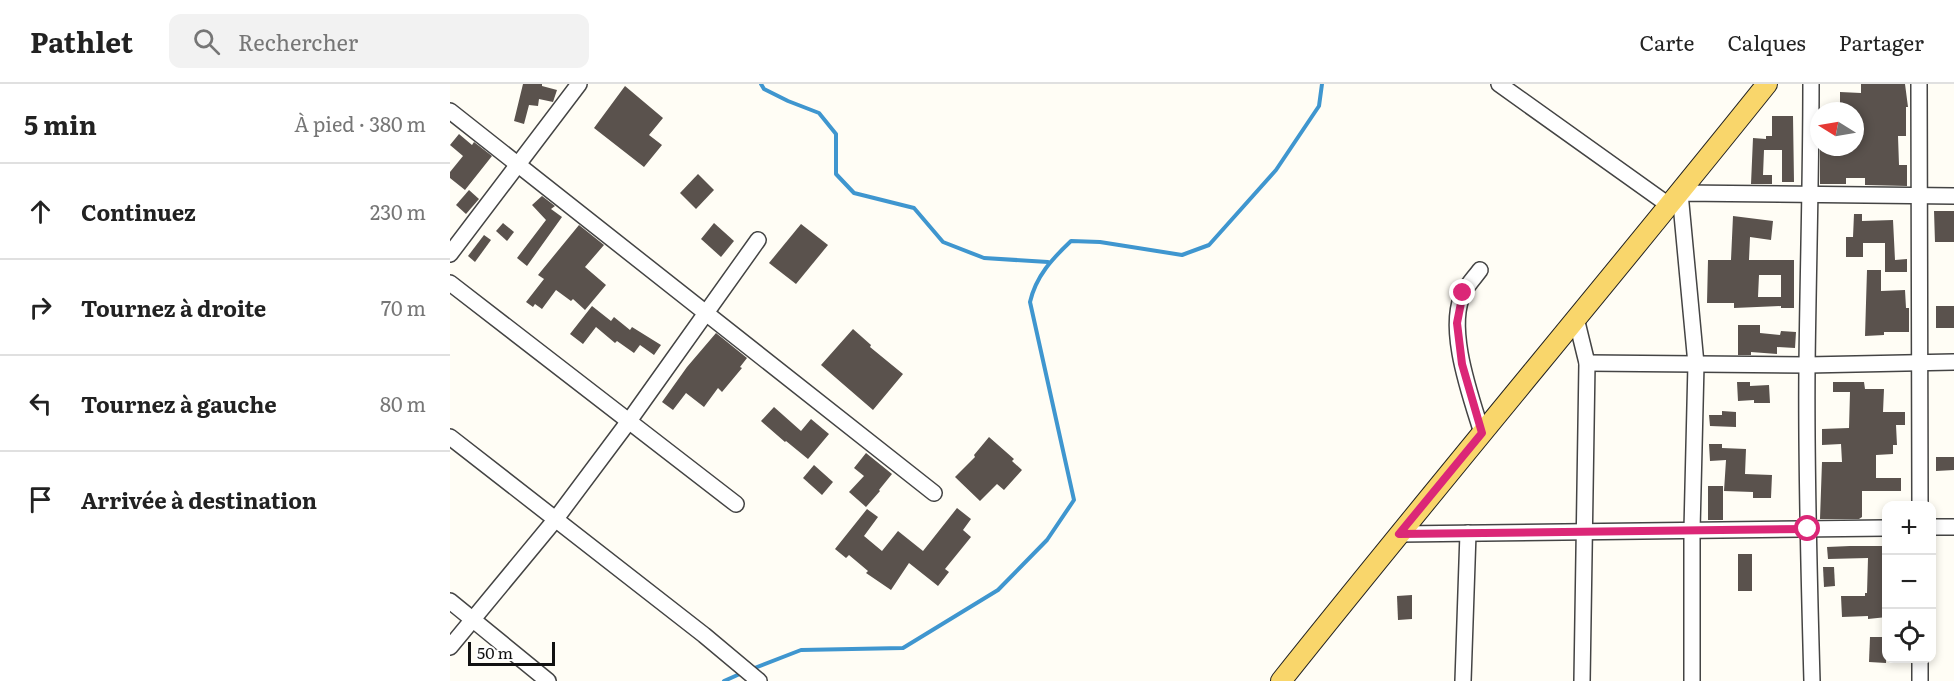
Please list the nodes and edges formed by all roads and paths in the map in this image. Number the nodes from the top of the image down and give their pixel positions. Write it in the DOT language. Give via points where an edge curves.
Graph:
graph roads {
  1 [pos="579,84"];
  2 [pos="1499,84"];
  3 [pos="1767,84"];
  4 [pos="1811,84"];
  5 [pos="1919,84"];
  6 [pos="450,111"];
  7 [pos="518,164"];
  8 [pos="1811,194"];
  9 [pos="1920,195"];
  10 [pos="1954,196"];
  11 [pos="1675,199"];
  12 [pos="758,240"];
  13 [pos="450,254"];
  14 [pos="1480,270"];
  15 [pos="450,283"];
  16 [pos="706,312"];
  17 [pos="1576,318"];
  18 [pos="1921,362"];
  19 [pos="1954,362"];
  20 [pos="1587,363"];
  21 [pos="1696,364"];
  22 [pos="1807,365"];
  23 [pos="629,421"];
  24 [pos="1482,433"];
  25 [pos="450,437"];
  26 [pos="933,493"];
  27 [pos="1920,501"];
  28 [pos="736,504"];
  29 [pos="555,520"];
  30 [pos="1936,527"];
  31 [pos="1954,527"];
  32 [pos="1882,528"];
  33 [pos="1808,529"];
  34 [pos="1692,530"];
  35 [pos="1585,531"];
  36 [pos="1468,533"];
  37 [pos="1399,534"];
  38 [pos="450,601"];
  39 [pos="473,619"];
  40 [pos="450,647"];
  41 [pos="1920,663"];
  42 [pos="757,679"];
  43 [pos="548,681"];
  44 [pos="1281,681"];
  45 [pos="1463,681"];
  46 [pos="1582,681"];
  47 [pos="1692,681"];
  48 [pos="1812,681"];
  49 [pos="1920,681"];
  1 -- 7 [label="street"];
  2 -- 11 [label="street"];
  3 -- 11 [label="main road"];
  4 -- 8 [label="street"];
  5 -- 9 [label="street"];
  6 -- 7 [label="street"];
  7 -- 13 [label="street"];
  7 -- 16 [label="street"];
  8 -- 9 [label="street"];
  8 -- 11 [label="street"];
  8 -- 22 [label="street"];
  9 -- 10 [label="street"];
  9 -- 18 [label="street"];
  11 -- 17 [label="main road"];
  11 -- 21 [label="street"];
  12 -- 16 [label="street"];
  14 -- 24 [label="street" via="1463,293 1457,323 1462,364"];
  15 -- 23 [label="street"];
  16 -- 23 [label="street"];
  16 -- 26 [label="street"];
  17 -- 20 [label="street"];
  17 -- 24 [label="main road"];
  18 -- 19 [label="street"];
  18 -- 22 [label="street"];
  18 -- 27 [label="street"];
  20 -- 21 [label="street"];
  20 -- 35 [label="street"];
  21 -- 22 [label="street"];
  21 -- 34 [label="street"];
  22 -- 33 [label="street"];
  23 -- 28 [label="street"];
  23 -- 29 [label="street"];
  24 -- 37 [label="main road"];
  25 -- 29 [label="street"];
  29 -- 39 [label="street"];
  29 -- 42 [label="street"];
  30 -- 31 [label="street"];
  32 -- 33 [label="street"];
  33 -- 34 [label="street"];
  33 -- 48 [label="street"];
  34 -- 35 [label="street"];
  34 -- 47 [label="street"];
  35 -- 36 [label="street"];
  35 -- 46 [label="street"];
  36 -- 37 [label="street"];
  36 -- 45 [label="street"];
  37 -- 44 [label="main road"];
  38 -- 39 [label="street"];
  39 -- 40 [label="street"];
  39 -- 43 [label="street"];
  41 -- 49 [label="street"];
}
